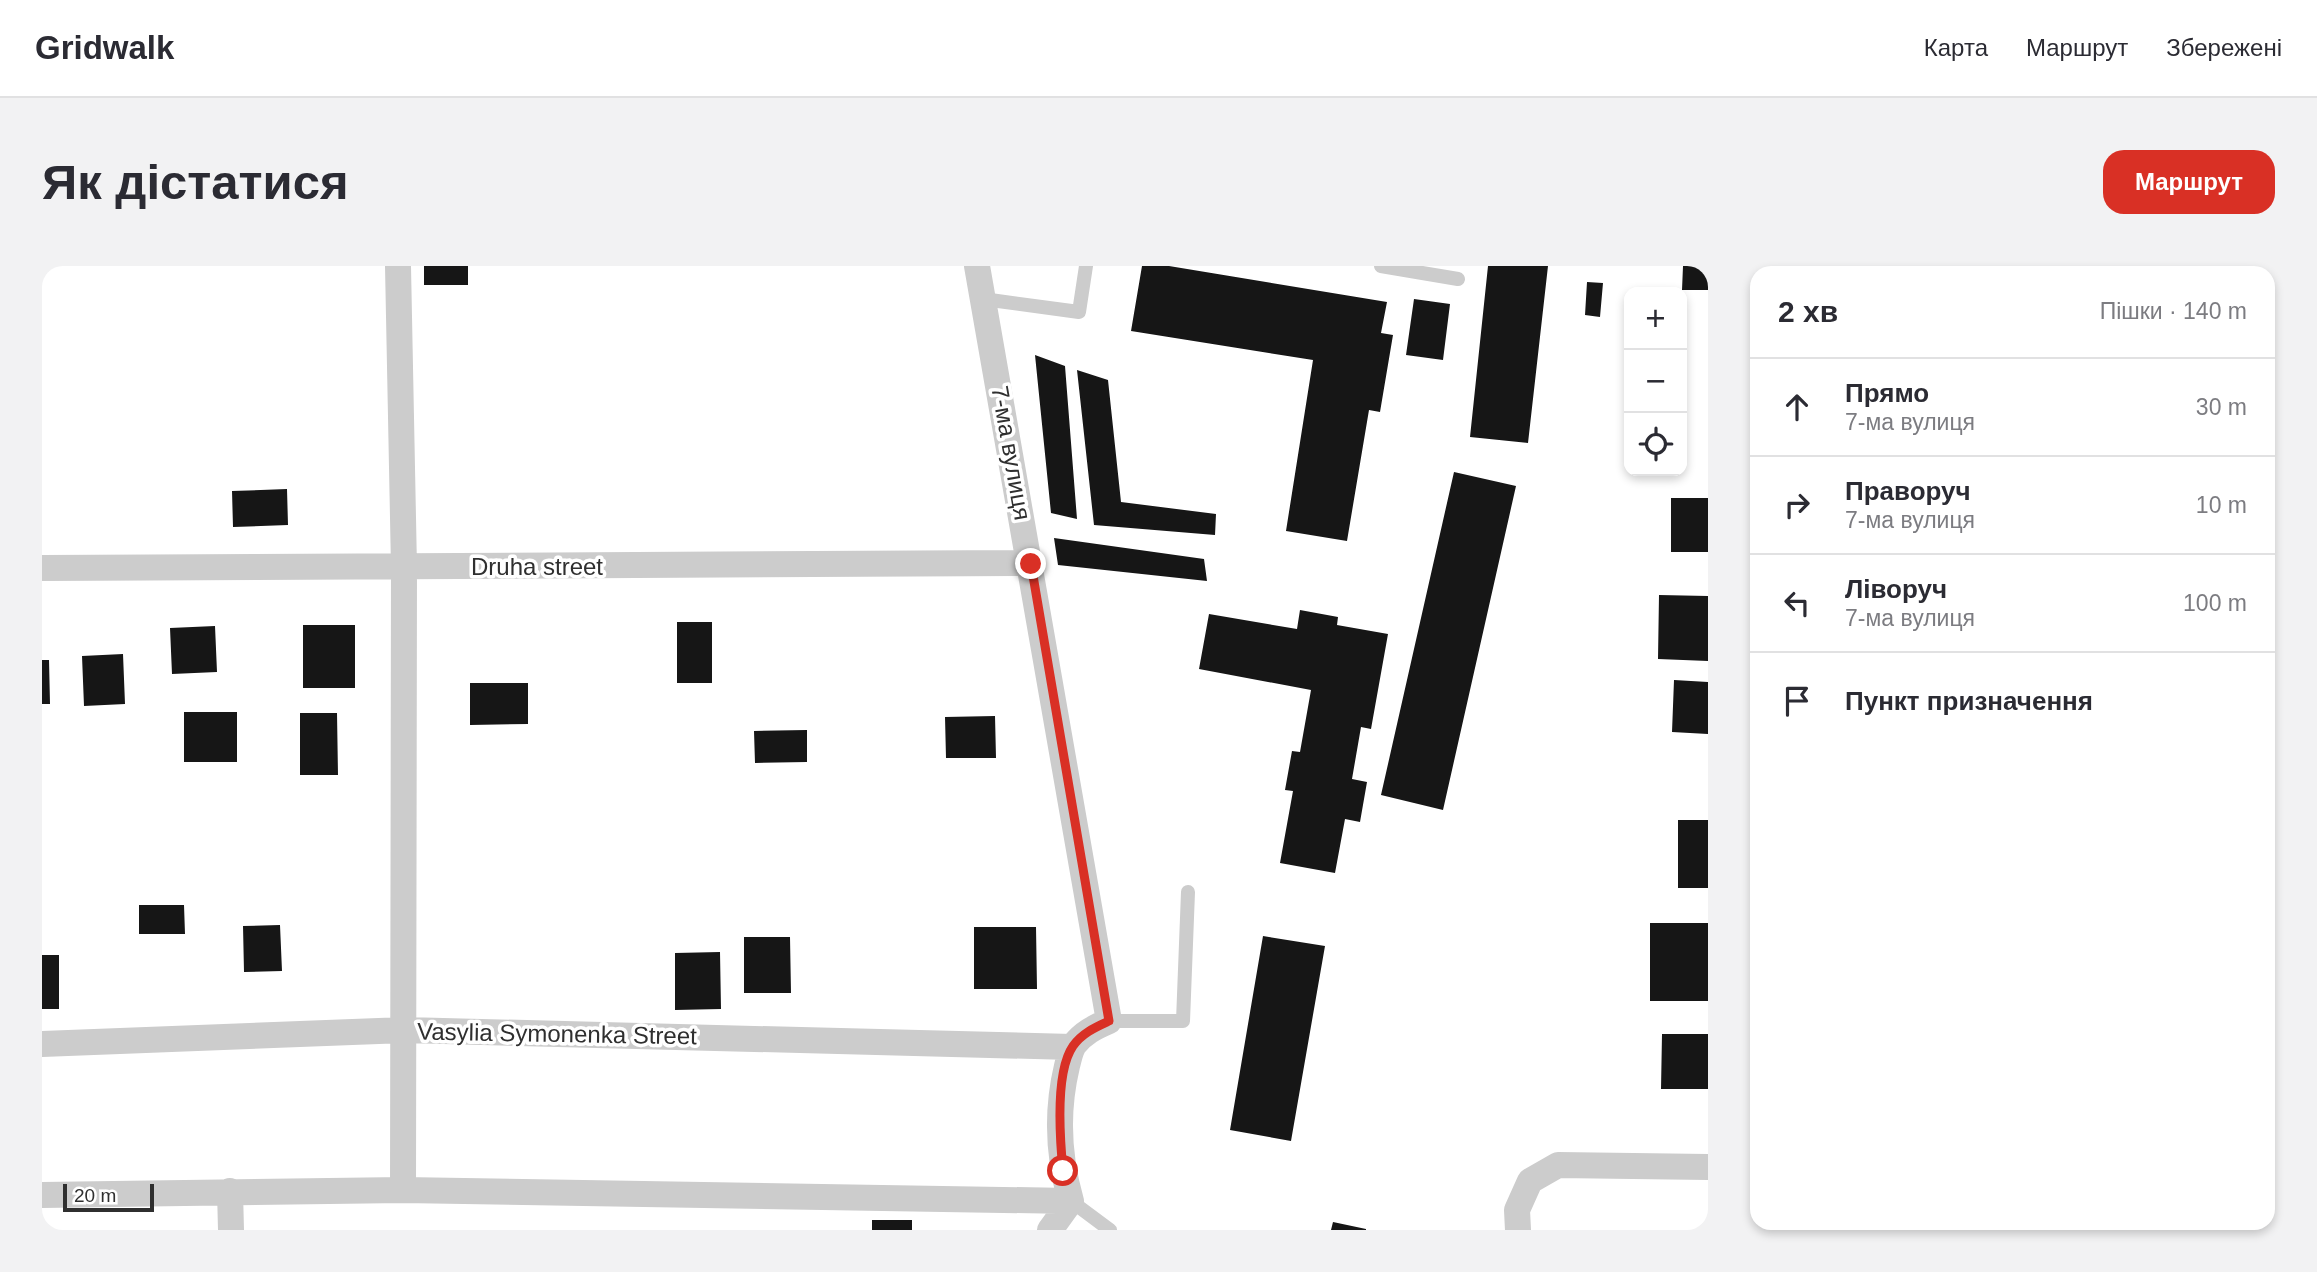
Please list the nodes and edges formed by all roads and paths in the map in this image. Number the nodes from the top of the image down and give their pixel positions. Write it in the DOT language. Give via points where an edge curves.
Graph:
graph roads {
  1 [pos="398,266"];
  2 [pos="977,266"];
  3 [pos="1086,266"];
  4 [pos="1381,266"];
  5 [pos="1458,279"];
  6 [pos="983,299"];
  7 [pos="1031,564"];
  8 [pos="42,568"];
  9 [pos="404,568"];
  10 [pos="1188,892"];
  11 [pos="1109,1021"];
  12 [pos="405,1030"];
  13 [pos="42,1044"];
  14 [pos="1072,1047"];
  15 [pos="1708,1167"];
  16 [pos="403,1190"];
  17 [pos="230,1191"];
  18 [pos="42,1195"];
  19 [pos="1071,1201"];
  20 [pos="231,1230"];
  21 [pos="1050,1230"];
  22 [pos="1110,1230"];
  23 [pos="1518,1230"];
  1 -- 9 [label="street"];
  2 -- 6 [label="street, 7-ма вулиця"];
  3 -- 6 [label="lane" via="1079,312"];
  4 -- 5 [label="lane"];
  6 -- 7 [label="street, 7-ма вулиця"];
  7 -- 9 [label="street, Druha street"];
  7 -- 11 [label="street, 7-ма вулиця"];
  8 -- 9 [label="street, Druha street"];
  9 -- 12 [label="street"];
  10 -- 11 [label="lane" via="1183,1021"];
  11 -- 14 [label="street" via="1088,1031"];
  12 -- 13 [label="street, Vasylia Symonenka Street"];
  12 -- 14 [label="street, Vasylia Symonenka Street"];
  12 -- 16 [label="street"];
  14 -- 19 [label="street" via="1059,1128"];
  15 -- 23 [label="street" via="1558,1165 1530,1181 1517,1210"];
  16 -- 17 [label="street"];
  16 -- 19 [label="street"];
  17 -- 18 [label="street"];
  17 -- 20 [label="street"];
  19 -- 21 [label="street"];
  19 -- 22 [label="lane"];
}
